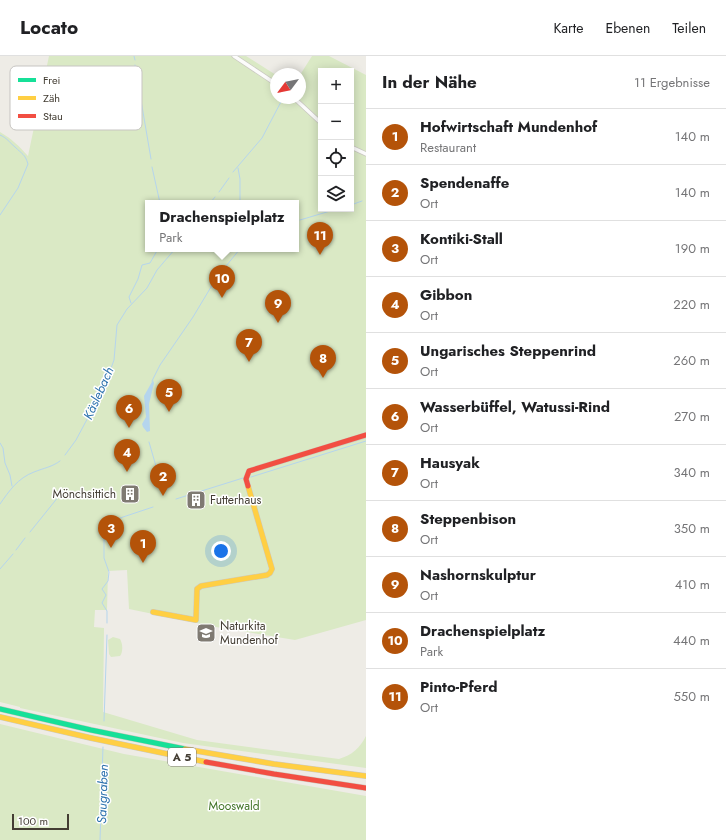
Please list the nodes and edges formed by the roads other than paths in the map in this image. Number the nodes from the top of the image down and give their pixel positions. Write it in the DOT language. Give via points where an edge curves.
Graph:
graph roads {
  1 [pos="234,56"];
  2 [pos="270,80"];
  3 [pos="300,104"];
  4 [pos="318,120"];
  5 [pos="354,148"];
  6 [pos="366,154"];
  7 [pos="366,435"];
  8 [pos="153,612"];
  9 [pos="0,709"];
  10 [pos="0,717"];
  11 [pos="366,776"];
  12 [pos="366,788"];
  1 -- 2 [label="street"];
  3 -- 4 [label="street"];
  5 -- 6 [label="street"];
  7 -- 8 [label="main road" via="249,471 246,480 272,569 270,573 201,586 197,589 196,620"];
  9 -- 11 [label="main road, A 5" via="175,748"];
  10 -- 12 [label="main road, A 5" via="176,756"];
}
